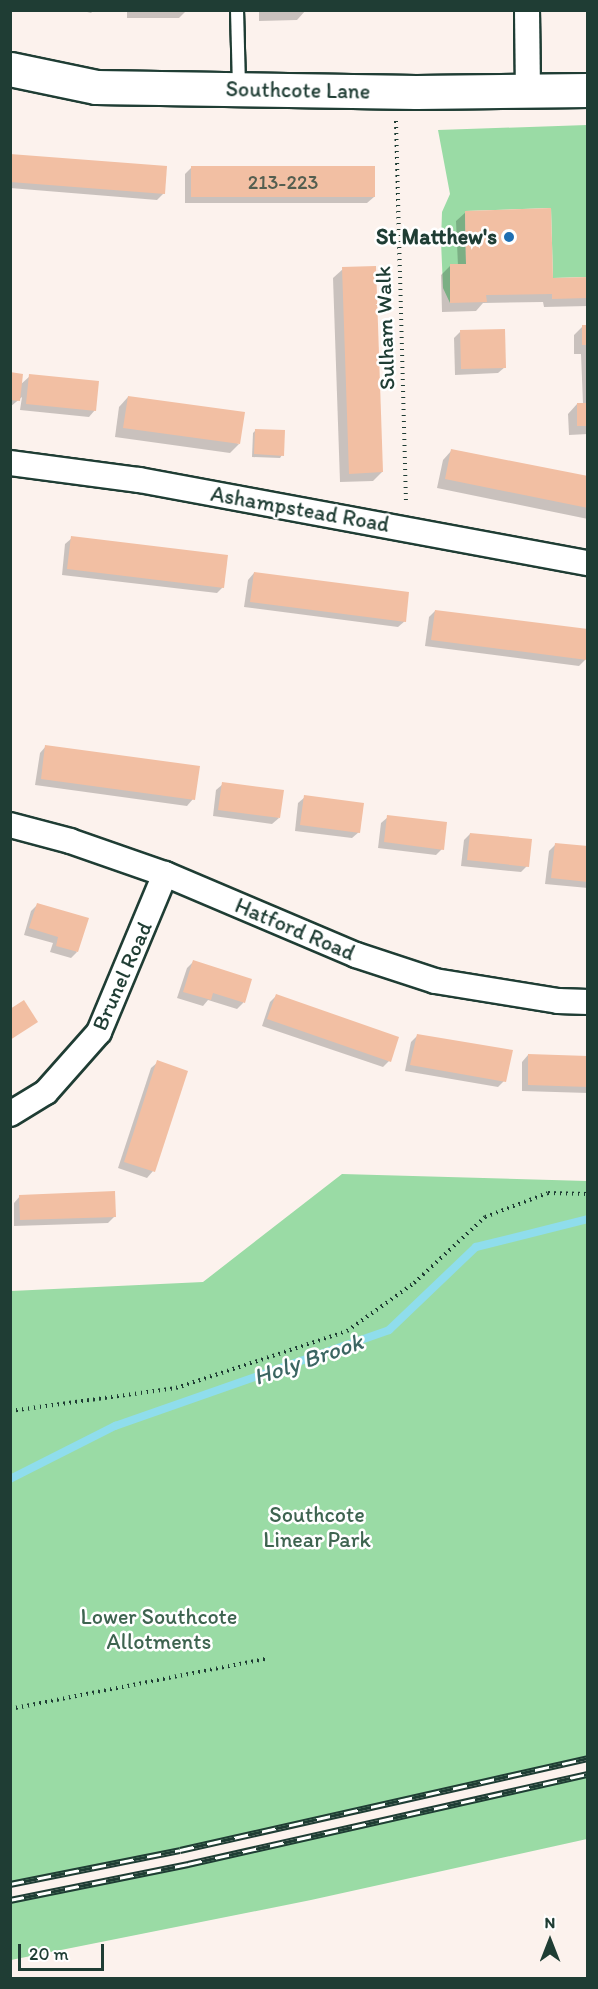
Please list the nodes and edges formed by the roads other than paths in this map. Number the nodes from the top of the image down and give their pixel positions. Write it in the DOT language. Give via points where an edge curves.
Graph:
graph roads {
  1 [pos="237,10"];
  2 [pos="527,10"];
  3 [pos="10,69"];
  4 [pos="238,89"];
  5 [pos="588,90"];
  6 [pos="528,92"];
  7 [pos="10,463"];
  8 [pos="588,563"];
  9 [pos="10,825"];
  10 [pos="165,874"];
  11 [pos="588,1002"];
  12 [pos="10,1114"];
  1 -- 4 [label="lane"];
  2 -- 6 [label="street"];
  3 -- 4 [label="street, Southcote Lane" via="96,87"];
  4 -- 6 [label="street, Southcote Lane"];
  5 -- 6 [label="street, Southcote Lane"];
  7 -- 8 [label="street, Ashampstead Road" via="139,480"];
  9 -- 10 [label="street, Hatford Road"];
  10 -- 11 [label="street, Hatford Road" via="356,955 435,981 558,1001"];
  10 -- 12 [label="street, Brunel Road" via="99,1032 46,1092"];
}
